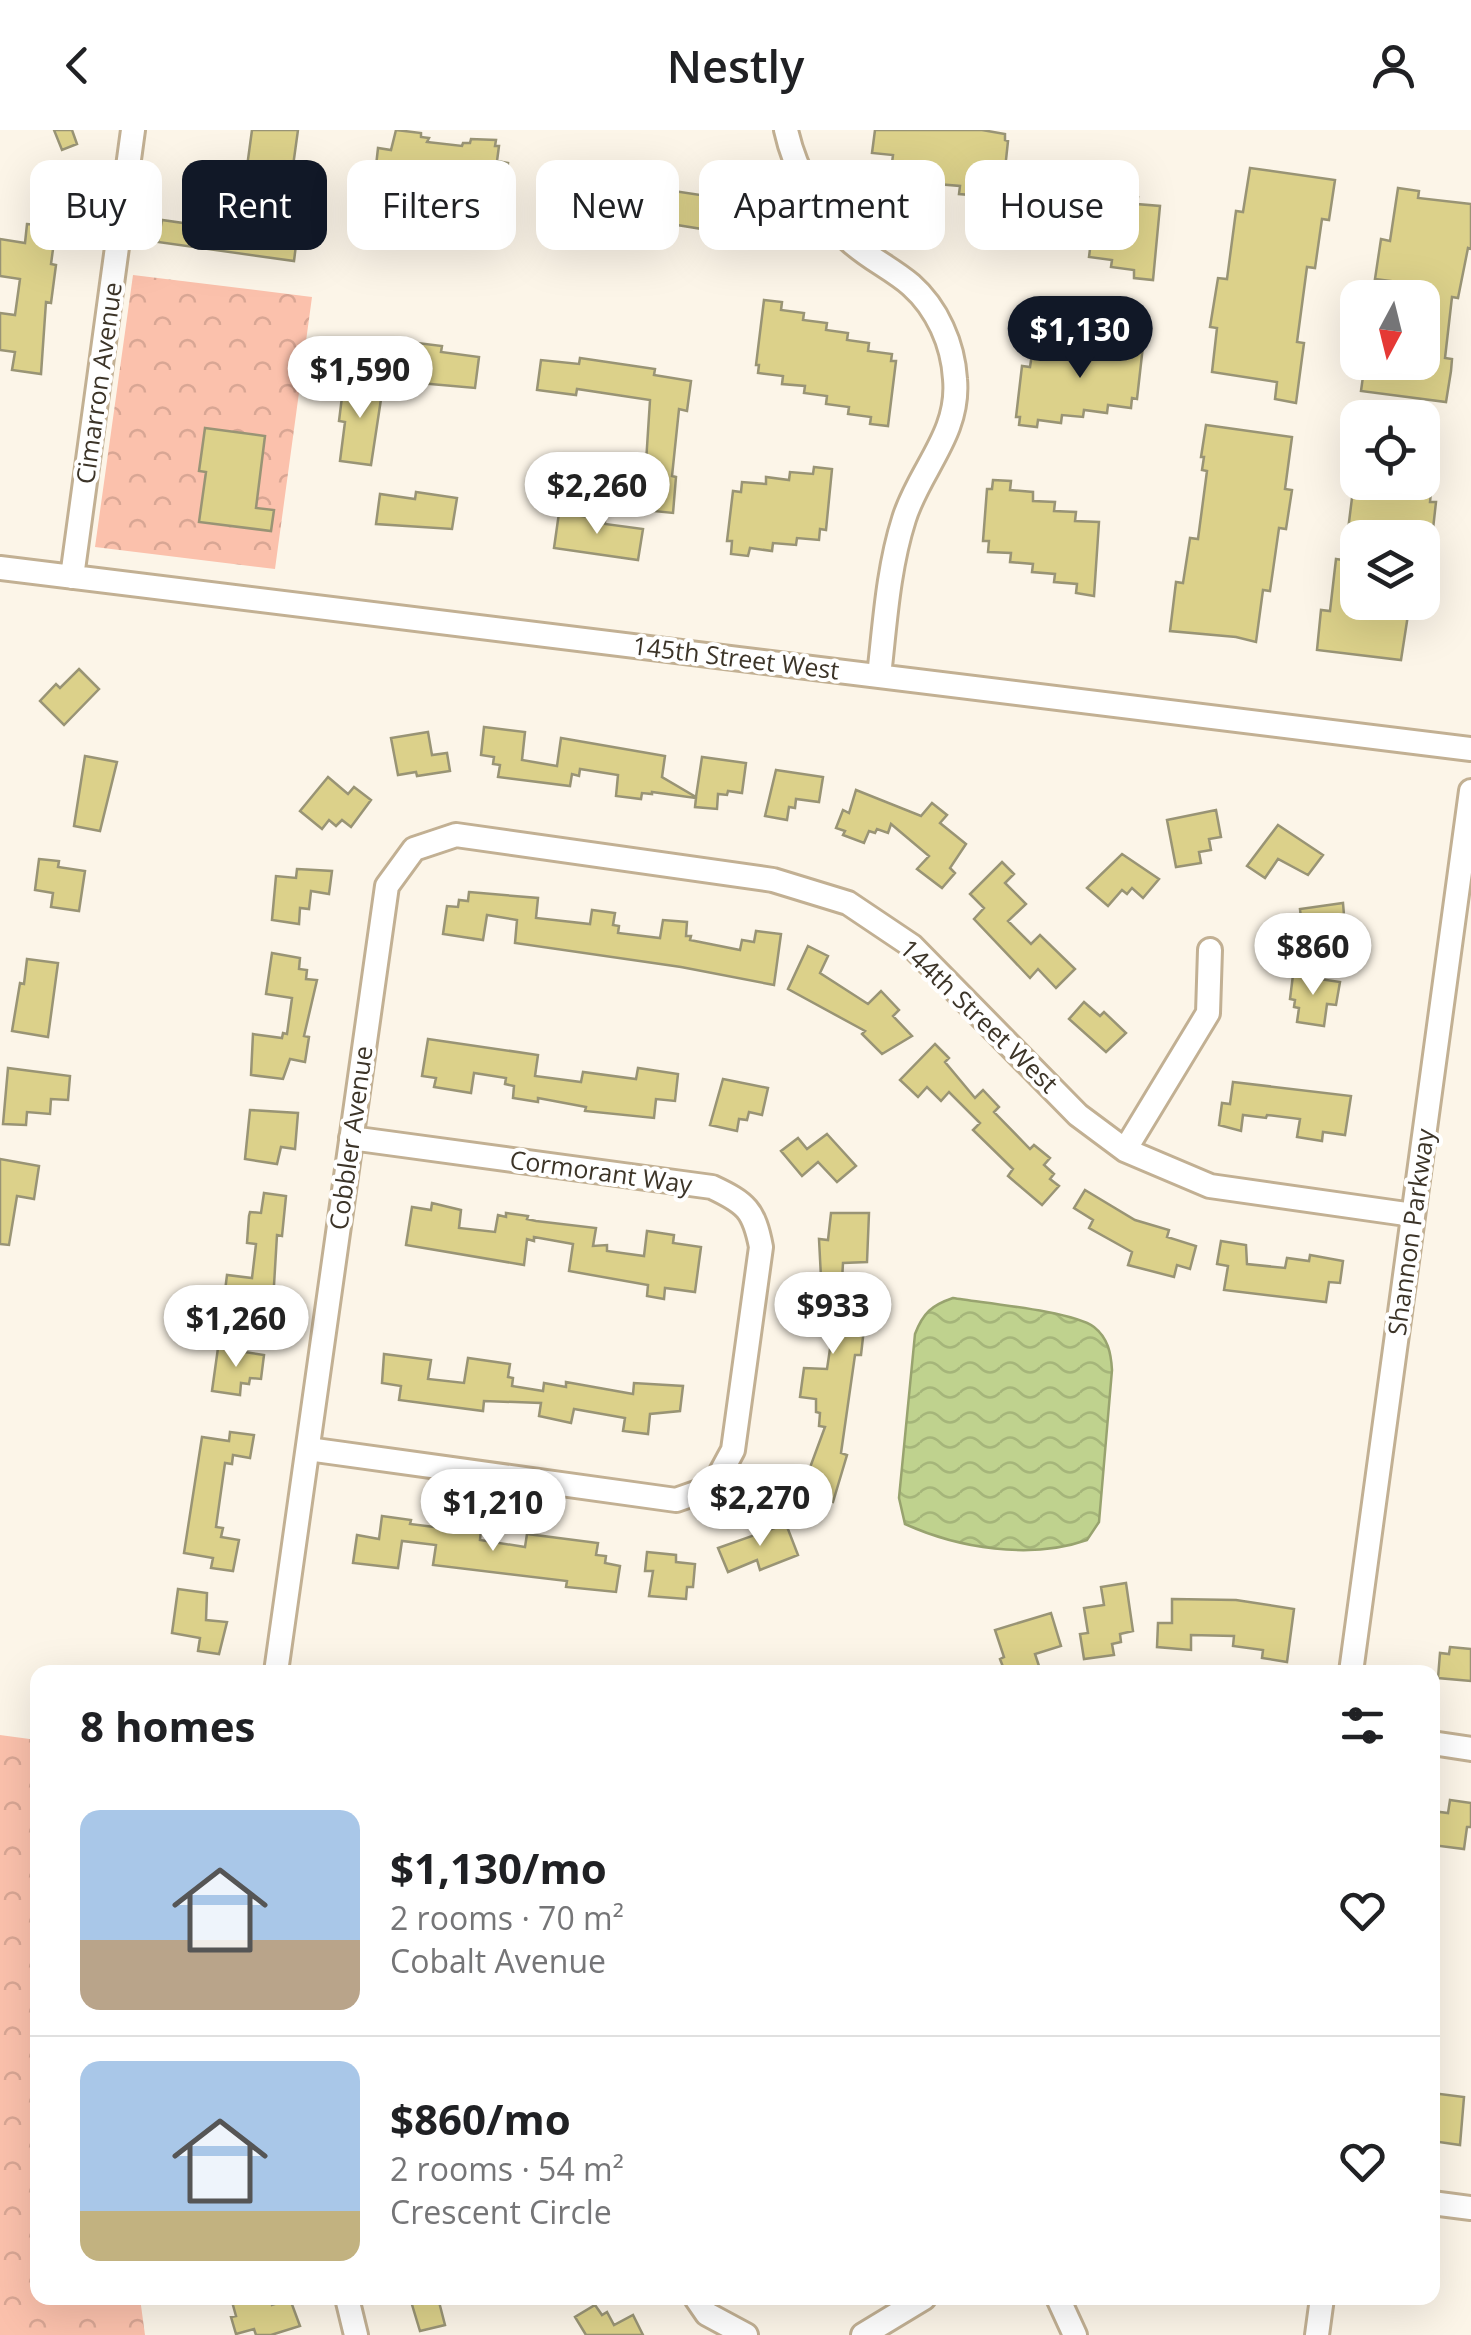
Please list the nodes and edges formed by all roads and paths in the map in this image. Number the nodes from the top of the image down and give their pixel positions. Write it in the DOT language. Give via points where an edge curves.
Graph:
graph roads {
  1 [pos="134,130"];
  2 [pos="786,130"];
  3 [pos="0,568"];
  4 [pos="72,577"];
  5 [pos="879,676"];
  6 [pos="1471,749"];
  7 [pos="1471,790"];
  8 [pos="414,849"];
  9 [pos="1210,950"];
  10 [pos="351,1138"];
  11 [pos="1124,1150"];
  12 [pos="1413,1215"];
  13 [pos="308,1449"];
  14 [pos="277,1665"];
  15 [pos="1352,1665"];
  16 [pos="1440,1744"];
  17 [pos="1471,1749"];
  18 [pos="1440,2204"];
  19 [pos="1471,2208"];
  20 [pos="349,2305"];
  21 [pos="701,2305"];
  22 [pos="912,2305"];
  23 [pos="1061,2305"];
  24 [pos="1321,2305"];
  25 [pos="356,2335"];
  26 [pos="746,2335"];
  27 [pos="863,2335"];
  28 [pos="1076,2335"];
  29 [pos="1317,2335"];
  1 -- 4 [label="street, Cimarron Avenue"];
  2 -- 5 [label="street" via="798,168 827,216 866,255 912,286 944,331 953,357 954,411 905,513"];
  3 -- 4 [label="street, 145th Street West"];
  4 -- 5 [label="street, 145th Street West"];
  5 -- 6 [label="street, 145th Street West"];
  7 -- 12 [label="street, Shannon Parkway"];
  8 -- 10 [label="street, Cobbler Avenue" via="388,886"];
  8 -- 11 [label="street, 144th Street West" via="456,835 773,880 848,903 912,946 1078,1115"];
  9 -- 11 [label="street" via="1208,1013"];
  10 -- 13 [label="street, Cobbler Avenue"];
  10 -- 13 [label="street, Cormorant Way" via="712,1188 740,1200 756,1222 761,1248 733,1450 713,1487 676,1500"];
  11 -- 12 [label="street, 144th Street West" via="1210,1186"];
  12 -- 15 [label="street, Shannon Parkway"];
  13 -- 14 [label="street, Cobbler Avenue"];
  16 -- 17 [label="street"];
  18 -- 19 [label="street"];
  20 -- 25 [label="street"];
  21 -- 26 [label="street"];
  22 -- 27 [label="street"];
  23 -- 28 [label="street"];
  24 -- 29 [label="street"];
}
